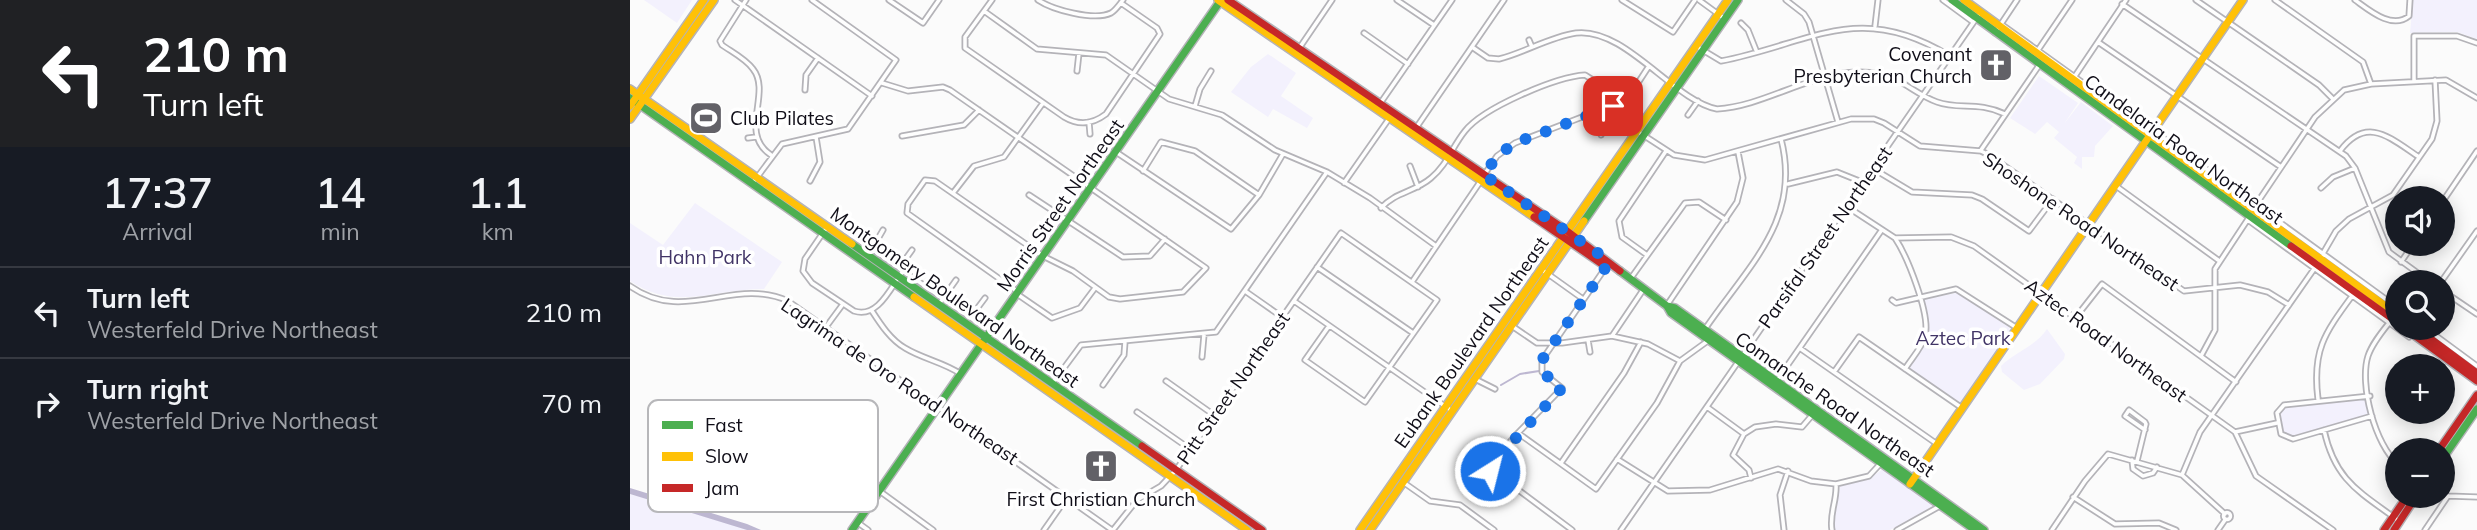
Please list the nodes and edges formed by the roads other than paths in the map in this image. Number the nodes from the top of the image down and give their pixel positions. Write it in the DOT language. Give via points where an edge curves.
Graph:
graph roads {
  1 [pos="704,0"];
  2 [pos="714,0"];
  3 [pos="735,0"];
  4 [pos="746,0"];
  5 [pos="812,0"];
  6 [pos="889,0"];
  7 [pos="939,0"];
  8 [pos="992,0"];
  9 [pos="1038,0"];
  10 [pos="1222,0"];
  11 [pos="1397,0"];
  12 [pos="1452,0"];
  13 [pos="1504,0"];
  14 [pos="1622,0"];
  15 [pos="1697,0"];
  16 [pos="1728,0"];
  17 [pos="1738,0"];
  18 [pos="1786,0"];
  19 [pos="1878,0"];
  20 [pos="1943,0"];
  21 [pos="1952,0"];
  22 [pos="1964,0"];
  23 [pos="2017,0"];
  24 [pos="2072,0"];
  25 [pos="2196,0"];
  26 [pos="2243,0"];
  27 [pos="2275,0"];
  28 [pos="2355,0"];
  29 [pos="2410,0"];
  30 [pos="1122,1"];
  31 [pos="1330,1"];
  32 [pos="2124,2"];
  33 [pos="743,5"];
  34 [pos="984,12"];
  35 [pos="1721,16"];
  36 [pos="1977,18"];
  37 [pos="2228,22"];
  38 [pos="1741,23"];
  39 [pos="1434,25"];
  40 [pos="1875,26"];
  41 [pos="1998,28"];
  42 [pos="1363,33"];
  43 [pos="1812,34"];
  44 [pos="1529,40"];
  45 [pos="2098,42"];
  46 [pos="2477,43"];
  47 [pos="1472,47"];
  48 [pos="1532,47"];
  49 [pos="1699,49"];
  50 [pos="1756,50"];
  51 [pos="2038,50"];
  52 [pos="1298,51"];
  53 [pos="1079,53"];
  54 [pos="1950,56"];
  55 [pos="818,58"];
  56 [pos="2202,59"];
  57 [pos="2042,62"];
  58 [pos="1408,64"];
  59 [pos="1649,66"];
  60 [pos="1077,71"];
  61 [pos="1211,71"];
  62 [pos="1134,74"];
  63 [pos="2075,76"];
  64 [pos="1826,78"];
  65 [pos="2435,80"];
  66 [pos="2414,81"];
  67 [pos="882,83"];
  68 [pos="1675,84"];
  69 [pos="2371,84"];
  70 [pos="630,89"];
  71 [pos="805,90"];
  72 [pos="1158,91"];
  73 [pos="1924,94"];
  74 [pos="872,96"];
  75 [pos="2178,96"];
  76 [pos="2477,98"];
  77 [pos="1623,99"];
  78 [pos="2333,99"];
  79 [pos="636,101"];
  80 [pos="1698,101"];
  81 [pos="1043,103"];
  82 [pos="1195,106"];
  83 [pos="1379,106"];
  84 [pos="979,110"];
  85 [pos="2005,114"];
  86 [pos="1391,115"];
  87 [pos="1593,115"];
  88 [pos="1688,115"];
  89 [pos="630,119"];
  90 [pos="1089,122"];
  91 [pos="1838,122"];
  92 [pos="2306,129"];
  93 [pos="1414,130"];
  94 [pos="1897,132"];
  95 [pos="1640,133"];
  96 [pos="1090,134"];
  97 [pos="1601,135"];
  98 [pos="2150,135"];
  99 [pos="902,136"];
  100 [pos="756,137"];
  101 [pos="816,137"];
  102 [pos="1019,137"];
  103 [pos="748,138"];
  104 [pos="1781,139"];
  105 [pos="1666,151"];
  106 [pos="1981,151"];
  107 [pos="2340,151"];
  108 [pos="2477,151"];
  109 [pos="1116,152"];
  110 [pos="1738,152"];
  111 [pos="1283,154"];
  112 [pos="771,155"];
  113 [pos="1450,155"];
  114 [pos="2419,157"];
  115 [pos="1410,166"];
  116 [pos="2281,167"];
  117 [pos="1872,168"];
  118 [pos="2355,168"];
  119 [pos="1143,171"];
  120 [pos="1327,172"];
  121 [pos="1483,177"];
  122 [pos="755,180"];
  123 [pos="810,181"];
  124 [pos="1862,182"];
  125 [pos="1344,183"];
  126 [pos="1787,184"];
  127 [pos="2116,186"];
  128 [pos="2453,186"];
  129 [pos="1418,187"];
  130 [pos="1091,188"];
  131 [pos="2321,188"];
  132 [pos="953,193"];
  133 [pos="1029,195"];
  134 [pos="1259,195"];
  135 [pos="2053,199"];
  136 [pos="1846,206"];
  137 [pos="1381,208"];
  138 [pos="2370,208"];
  139 [pos="2251,212"];
  140 [pos="1726,220"];
  141 [pos="1066,222"];
  142 [pos="2089,224"];
  143 [pos="825,230"];
  144 [pos="883,230"];
  145 [pos="1881,231"];
  146 [pos="2477,231"];
  147 [pos="1569,236"];
  148 [pos="1895,238"];
  149 [pos="1165,239"];
  150 [pos="1436,247"];
  151 [pos="912,250"];
  152 [pos="1043,256"];
  153 [pos="1647,256"];
  154 [pos="2405,256"];
  155 [pos="2218,260"];
  156 [pos="2317,261"];
  157 [pos="2401,262"];
  158 [pos="1608,264"];
  159 [pos="1317,267"];
  160 [pos="2413,270"];
  161 [pos="2449,270"];
  162 [pos="1544,271"];
  163 [pos="899,275"];
  164 [pos="956,279"];
  165 [pos="1630,280"];
  166 [pos="1412,282"];
  167 [pos="630,286"];
  168 [pos="1096,288"];
  169 [pos="2214,288"];
  170 [pos="1643,290"];
  171 [pos="1245,291"];
  172 [pos="1017,293"];
  173 [pos="2042,293"];
  174 [pos="2352,296"];
  175 [pos="1919,297"];
  176 [pos="985,298"];
  177 [pos="2455,298"];
  178 [pos="1583,299"];
  179 [pos="1892,300"];
  180 [pos="2385,300"];
  181 [pos="941,301"];
  182 [pos="1294,301"];
  183 [pos="843,304"];
  184 [pos="2288,305"];
  185 [pos="1667,306"];
  186 [pos="2385,306"];
  187 [pos="872,311"];
  188 [pos="2476,312"];
  189 [pos="2385,313"];
  190 [pos="1282,317"];
  191 [pos="2076,317"];
  192 [pos="971,318"];
  193 [pos="2385,320"];
  194 [pos="978,323"];
  195 [pos="1508,323"];
  196 [pos="1329,326"];
  197 [pos="826,327"];
  198 [pos="2017,328"];
  199 [pos="2385,329"];
  200 [pos="1413,333"];
  201 [pos="1204,335"];
  202 [pos="1707,335"];
  203 [pos="1612,336"];
  204 [pos="1588,340"];
  205 [pos="2427,340"];
  206 [pos="2430,340"];
  207 [pos="2442,340"];
  208 [pos="985,341"];
  209 [pos="1125,342"];
  210 [pos="1641,342"];
  211 [pos="1552,344"];
  212 [pos="1800,349"];
  213 [pos="1590,352"];
  214 [pos="2201,356"];
  215 [pos="1202,357"];
  216 [pos="1740,359"];
  217 [pos="1680,361"];
  218 [pos="2477,366"];
  219 [pos="1389,367"];
  220 [pos="1905,369"];
  221 [pos="1834,372"];
  222 [pos="2477,373"];
  223 [pos="961,374"];
  224 [pos="1475,379"];
  225 [pos="1166,381"];
  226 [pos="2477,381"];
  227 [pos="2236,382"];
  228 [pos="1775,384"];
  229 [pos="1103,385"];
  230 [pos="1049,387"];
  231 [pos="1495,389"];
  232 [pos="2477,395"];
  233 [pos="2370,396"];
  234 [pos="2318,400"];
  235 [pos="938,406"];
  236 [pos="1707,407"];
  237 [pos="1962,408"];
  238 [pos="1449,409"];
  239 [pos="2477,409"];
  240 [pos="1137,412"];
  241 [pos="1815,412"];
  242 [pos="1214,415"];
  243 [pos="2212,416"];
  244 [pos="2372,416"];
  245 [pos="2277,423"];
  246 [pos="2144,430"];
  247 [pos="2324,430"];
  248 [pos="2235,432"];
  249 [pos="1518,433"];
  250 [pos="1744,434"];
  251 [pos="2447,438"];
  252 [pos="2455,441"];
  253 [pos="1937,444"];
  254 [pos="1191,449"];
  255 [pos="2385,449"];
  256 [pos="1617,459"];
  257 [pos="2132,460"];
  258 [pos="1883,461"];
  259 [pos="2137,461"];
  260 [pos="1561,463"];
  261 [pos="2157,467"];
  262 [pos="1788,471"];
  263 [pos="1174,474"];
  264 [pos="2182,475"];
  265 [pos="1751,478"];
  266 [pos="1911,481"];
  267 [pos="1403,482"];
  268 [pos="1653,484"];
  269 [pos="1836,484"];
  270 [pos="878,492"];
  271 [pos="1068,496"];
  272 [pos="2455,496"];
  273 [pos="2073,497"];
  274 [pos="2477,497"];
  275 [pos="1940,506"];
  276 [pos="2401,508"];
  277 [pos="2406,508"];
  278 [pos="2440,508"];
  279 [pos="864,512"];
  280 [pos="2396,519"];
  281 [pos="857,522"];
  282 [pos="2150,523"];
  283 [pos="2125,524"];
  284 [pos="1978,529"];
  285 [pos="852,530"];
  286 [pos="867,530"];
  287 [pos="933,530"];
  288 [pos="1044,530"];
  289 [pos="1113,530"];
  290 [pos="1247,530"];
  291 [pos="1262,530"];
  292 [pos="1360,530"];
  293 [pos="1370,530"];
  294 [pos="1494,530"];
  295 [pos="1572,530"];
  296 [pos="1622,530"];
  297 [pos="1784,530"];
  298 [pos="1832,530"];
  299 [pos="1897,530"];
  300 [pos="2052,530"];
  301 [pos="2129,530"];
  302 [pos="2148,530"];
  303 [pos="2176,530"];
  304 [pos="2218,530"];
  305 [pos="2333,530"];
  306 [pos="2384,530"];
  307 [pos="2394,530"];
  308 [pos="2425,530"];
  1 -- 79 [label="main road"];
  2 -- 79 [label="main road"];
  3 -- 33 [label="street"];
  4 -- 33 [label="street"];
  5 -- 67 [label="street" via="896,60"];
  6 -- 7 [label="street" via="923,23"];
  8 -- 34 [label="street"];
  9 -- 30 [label="street" via="1059,12 1105,14"];
  10 -- 52 [label="main road, Comanche Road Northeast"];
  10 -- 72 [label="main road, Morris Street Northeast"];
  11 -- 39 [label="street"];
  12 -- 39 [label="street"];
  13 -- 47 [label="street"];
  14 -- 15 [label="street" via="1673,32"];
  15 -- 35 [label="street"];
  16 -- 35 [label="main road, Eubank Boulevard Northeast"];
  17 -- 35 [label="main road, Eubank Boulevard Northeast"];
  18 -- 43 [label="street" via="1804,14"];
  19 -- 40 [label="street"];
  20 -- 36 [label="street"];
  21 -- 36 [label="main road, Candelaria Road Northeast"];
  22 -- 36 [label="main road, Candelaria Road Northeast"];
  23 -- 41 [label="street"];
  24 -- 51 [label="street"];
  25 -- 37 [label="street"];
  26 -- 37 [label="main road"];
  27 -- 69 [label="street" via="2363,62"];
  28 -- 29 [label="street" via="2391,20 2409,16"];
  30 -- 62 [label="street" via="1160,34"];
  31 -- 52 [label="street"];
  32 -- 45 [label="street"];
  32 -- 56 [label="street"];
  33 -- 55 [label="street"];
  33 -- 100 [label="street" via="720,36 722,46 751,66 756,75"];
  34 -- 53 [label="street" via="1037,48"];
  34 -- 81 [label="street" via="963,45"];
  35 -- 49 [label="main road, Eubank Boulevard Northeast"];
  36 -- 41 [label="main road, Candelaria Road Northeast"];
  36 -- 54 [label="street, Parsifal Street Northeast"];
  37 -- 56 [label="main road"];
  37 -- 78 [label="street"];
  38 -- 50 [label="street"];
  39 -- 58 [label="street"];
  40 -- 43 [label="street"];
  40 -- 54 [label="street" via="1917,37"];
  41 -- 51 [label="street"];
  41 -- 57 [label="main road, Candelaria Road Northeast"];
  42 -- 58 [label="street"];
  43 -- 50 [label="street"];
  43 -- 64 [label="street"];
  44 -- 48 [label="street"];
  45 -- 63 [label="street"];
  45 -- 75 [label="street"];
  46 -- 66 [label="street" via="2457,36 2414,36"];
  47 -- 48 [label="street" via="1494,60"];
  47 -- 93 [label="street"];
  48 -- 59 [label="street" via="1587,33 1609,40"];
  49 -- 50 [label="street" via="1721,61"];
  49 -- 68 [label="main road, Eubank Boulevard Northeast"];
  51 -- 63 [label="street"];
  52 -- 83 [label="main road, Comanche Road Northeast"];
  53 -- 60 [label="street"];
  53 -- 62 [label="street" via="1106,55"];
  54 -- 73 [label="street, Parsifal Street Northeast"];
  55 -- 71 [label="street" via="806,75"];
  55 -- 74 [label="street"];
  56 -- 75 [label="main road"];
  56 -- 92 [label="street"];
  57 -- 85 [label="street"];
  57 -- 98 [label="main road, Candelaria Road Northeast"];
  58 -- 83 [label="street"];
  59 -- 68 [label="street"];
  59 -- 77 [label="street"];
  61 -- 82 [label="street"];
  62 -- 72 [label="street"];
  62 -- 90 [label="street" via="1106,114"];
  63 -- 98 [label="street"];
  64 -- 73 [label="street" via="1877,73"];
  64 -- 80 [label="street" via="1722,108"];
  64 -- 91 [label="street"];
  65 -- 66 [label="street"];
  65 -- 76 [label="street" via="2451,80"];
  65 -- 114 [label="street" via="2436,130"];
  66 -- 69 [label="street"];
  67 -- 74 [label="street"];
  67 -- 84 [label="street" via="916,92 943,87"];
  68 -- 80 [label="street"];
  68 -- 95 [label="main road, Eubank Boulevard Northeast"];
  69 -- 78 [label="street" via="2352,86"];
  70 -- 79 [label="main road, Montgomery Boulevard Northeast"];
  72 -- 82 [label="street"];
  72 -- 109 [label="main road, Morris Street Northeast"];
  73 -- 85 [label="street" via="1938,103 1978,104"];
  73 -- 94 [label="street, Parsifal Street Northeast"];
  74 -- 101 [label="street" via="848,129"];
  75 -- 98 [label="main road"];
  75 -- 116 [label="street"];
  77 -- 87 [label="street"];
  77 -- 113 [label="street" via="1592,77 1573,77 1486,111 1465,130"];
  78 -- 92 [label="street"];
  79 -- 89 [label="main road"];
  79 -- 122 [label="main road, Montgomery Boulevard Northeast"];
  80 -- 88 [label="street"];
  81 -- 90 [label="street" via="1071,121"];
  81 -- 102 [label="street"];
  82 -- 111 [label="street" via="1230,118"];
  83 -- 86 [label="main road, Comanche Road Northeast"];
  84 -- 99 [label="street" via="964,125"];
  84 -- 102 [label="street"];
  85 -- 106 [label="street"];
  86 -- 93 [label="main road, Comanche Road Northeast"];
  86 -- 125 [label="street"];
  87 -- 97 [label="street"];
  87 -- 121 [label="street" via="1515,143 1497,156"];
  90 -- 96 [label="street"];
  91 -- 94 [label="street, Shoshone Road Northeast" via="1874,119"];
  91 -- 104 [label="street, Shoshone Road Northeast"];
  92 -- 107 [label="street"];
  92 -- 116 [label="street"];
  93 -- 113 [label="main road, Comanche Road Northeast"];
  94 -- 106 [label="street, Shoshone Road Northeast" via="1930,148"];
  94 -- 117 [label="street, Parsifal Street Northeast"];
  95 -- 105 [label="street, Shoshone Road Northeast"];
  95 -- 147 [label="main road, Eubank Boulevard Northeast"];
  98 -- 127 [label="main road"];
  98 -- 139 [label="main road, Candelaria Road Northeast"];
  100 -- 103 [label="street"];
  100 -- 112 [label="street"];
  101 -- 112 [label="street" via="782,144"];
  101 -- 123 [label="street" via="820,162"];
  102 -- 130 [label="street"];
  102 -- 132 [label="street" via="1004,158 974,166"];
  104 -- 110 [label="street, Shoshone Road Northeast"];
  104 -- 126 [label="street"];
  105 -- 110 [label="street, Shoshone Road Northeast" via="1704,160"];
  105 -- 153 [label="street" via="1619,221 1622,237"];
  106 -- 135 [label="street, Shoshone Road Northeast"];
  107 -- 114 [label="street" via="2352,137 2368,131 2388,136"];
  107 -- 118 [label="street"];
  108 -- 128 [label="street"];
  109 -- 119 [label="street"];
  109 -- 130 [label="main road, Morris Street Northeast"];
  110 -- 140 [label="street" via="1742,190"];
  111 -- 120 [label="street"];
  111 -- 134 [label="street"];
  112 -- 122 [label="street"];
  113 -- 121 [label="main road, Comanche Road Northeast"];
  113 -- 129 [label="street" via="1439,171"];
  114 -- 138 [label="street" via="2393,195"];
  115 -- 129 [label="street"];
  116 -- 139 [label="street"];
  117 -- 124 [label="street, Parsifal Street Northeast"];
  117 -- 135 [label="street" via="1912,192 1982,199 2029,231"];
  118 -- 131 [label="street"];
  118 -- 138 [label="street"];
  119 -- 134 [label="street" via="1161,142 1195,152"];
  119 -- 134 [label="street" via="1224,226 1236,226"];
  120 -- 125 [label="street"];
  120 -- 171 [label="street"];
  121 -- 147 [label="main road, Comanche Road Northeast"];
  121 -- 150 [label="street"];
  122 -- 143 [label="main road, Montgomery Boulevard Northeast"];
  124 -- 126 [label="street" via="1837,172"];
  124 -- 136 [label="street, Parsifal Street Northeast"];
  125 -- 137 [label="street"];
  126 -- 202 [label="street" via="1777,222"];
  127 -- 142 [label="main road"];
  127 -- 155 [label="street"];
  129 -- 137 [label="street" via="1394,195"];
  130 -- 141 [label="main road, Morris Street Northeast"];
  130 -- 149 [label="street"];
  132 -- 152 [label="street"];
  132 -- 172 [label="street" via="928,179 908,204 910,216"];
  133 -- 141 [label="street"];
  135 -- 142 [label="street, Shoshone Road Northeast"];
  136 -- 145 [label="street, Aztec Road Northeast"];
  136 -- 216 [label="street, Parsifal Street Northeast"];
  137 -- 150 [label="street"];
  138 -- 156 [label="street" via="2342,225"];
  138 -- 157 [label="street" via="2387,249"];
  139 -- 155 [label="street"];
  139 -- 156 [label="main road, Candelaria Road Northeast"];
  139 -- 156 [label="street"];
  140 -- 153 [label="street" via="1699,202 1688,201"];
  140 -- 185 [label="street"];
  141 -- 149 [label="street" via="1130,259 1150,256"];
  141 -- 152 [label="main road, Morris Street Northeast"];
  142 -- 169 [label="street, Shoshone Road Northeast" via="2176,287 2193,292"];
  142 -- 173 [label="main road"];
  143 -- 163 [label="main road, Montgomery Boulevard Northeast"];
  143 -- 183 [label="street" via="805,259 803,271"];
  144 -- 163 [label="street" via="872,249"];
  145 -- 148 [label="street, Aztec Road Northeast"];
  145 -- 212 [label="street"];
  146 -- 161 [label="street"];
  147 -- 158 [label="main road, Comanche Road Northeast"];
  147 -- 162 [label="main road, Eubank Boulevard Northeast"];
  148 -- 173 [label="street, Aztec Road Northeast" via="1963,239"];
  148 -- 175 [label="street" via="1909,260"];
  149 -- 168 [label="street" via="1206,268 1193,284 1172,295 1120,299"];
  150 -- 166 [label="street"];
  151 -- 163 [label="street"];
  152 -- 168 [label="street"];
  152 -- 172 [label="main road, Morris Street Northeast"];
  153 -- 165 [label="street"];
  154 -- 157 [label="street"];
  155 -- 169 [label="street"];
  156 -- 174 [label="street"];
  156 -- 180 [label="street"];
  156 -- 184 [label="street"];
  156 -- 186 [label="main road, Candelaria Road Northeast"];
  156 -- 189 [label="main road, Candelaria Road Northeast"];
  157 -- 160 [label="street"];
  158 -- 165 [label="main road, Comanche Road Northeast"];
  158 -- 178 [label="street"];
  159 -- 166 [label="street, Pitt Street Northeast" via="1340,233"];
  159 -- 182 [label="street, Pitt Street Northeast"];
  159 -- 200 [label="street"];
  162 -- 178 [label="street"];
  162 -- 195 [label="main road, Eubank Boulevard Northeast"];
  163 -- 181 [label="main road, Montgomery Boulevard Northeast"];
  163 -- 187 [label="street"];
  163 -- 208 [label="main road, Montgomery Boulevard Northeast"];
  164 -- 181 [label="street"];
  165 -- 170 [label="main road, Comanche Road Northeast"];
  166 -- 200 [label="street" via="1437,300"];
  167 -- 197 [label="street, Lagrima de Oro Road Northeast" via="649,298 678,304 769,294"];
  168 -- 172 [label="street" via="1080,308 1052,318"];
  169 -- 184 [label="street, Shoshone Road Northeast" via="2256,288"];
  169 -- 214 [label="street" via="2215,330"];
  170 -- 185 [label="main road, Comanche Road Northeast"];
  170 -- 203 [label="street"];
  171 -- 190 [label="street"];
  171 -- 201 [label="street" via="1219,329"];
  172 -- 208 [label="main road, Morris Street Northeast"];
  173 -- 191 [label="street, Aztec Road Northeast"];
  173 -- 198 [label="main road"];
  174 -- 193 [label="street"];
  174 -- 234 [label="street" via="2318,349"];
  175 -- 179 [label="street"];
  175 -- 198 [label="street" via="1963,290"];
  175 -- 220 [label="street" via="1926,333"];
  176 -- 192 [label="street"];
  177 -- 188 [label="street"];
  178 -- 211 [label="street"];
  181 -- 192 [label="street"];
  181 -- 208 [label="main road, Montgomery Boulevard Northeast"];
  182 -- 190 [label="street, Pitt Street Northeast"];
  182 -- 196 [label="street"];
  183 -- 187 [label="street" via="859,313"];
  183 -- 197 [label="street"];
  184 -- 227 [label="street"];
  185 -- 202 [label="main road, Comanche Road Northeast"];
  187 -- 223 [label="street" via="905,348"];
  190 -- 242 [label="street, Pitt Street Northeast"];
  191 -- 214 [label="street" via="2102,284"];
  191 -- 243 [label="street, Aztec Road Northeast"];
  192 -- 194 [label="street"];
  195 -- 211 [label="street" via="1537,343"];
  195 -- 224 [label="main road, Eubank Boulevard Northeast"];
  195 -- 238 [label="main road, Eubank Boulevard Northeast"];
  196 -- 219 [label="street"];
  196 -- 219 [label="street" via="1305,360 1365,402"];
  197 -- 235 [label="street, Lagrima de Oro Road Northeast"];
  198 -- 237 [label="main road"];
  199 -- 233 [label="street" via="2368,356"];
  200 -- 219 [label="street"];
  201 -- 209 [label="street"];
  201 -- 215 [label="street"];
  202 -- 216 [label="main road, Comanche Road Northeast"];
  202 -- 217 [label="street"];
  203 -- 204 [label="street"];
  203 -- 210 [label="street"];
  204 -- 211 [label="street"];
  204 -- 213 [label="street"];
  205 -- 226 [label="main road"];
  206 -- 222 [label="main road"];
  207 -- 218 [label="street"];
  208 -- 223 [label="main road, Morris Street Northeast"];
  208 -- 230 [label="main road, Montgomery Boulevard Northeast"];
  209 -- 229 [label="street" via="1124,355"];
  209 -- 230 [label="street" via="1081,345"];
  210 -- 217 [label="street"];
  210 -- 260 [label="street"];
  211 -- 249 [label="street" via="1541,368 1562,388"];
  212 -- 221 [label="street"];
  212 -- 228 [label="street"];
  214 -- 227 [label="street"];
  216 -- 228 [label="main road, Comanche Road Northeast"];
  216 -- 236 [label="street, Parsifal Street Northeast"];
  217 -- 256 [label="street"];
  219 -- 238 [label="street"];
  220 -- 221 [label="street" via="1859,337"];
  220 -- 237 [label="street"];
  221 -- 253 [label="street"];
  223 -- 235 [label="main road, Morris Street Northeast"];
  224 -- 231 [label="street"];
  224 -- 238 [label="main road, Eubank Boulevard Northeast"];
  225 -- 242 [label="street"];
  227 -- 243 [label="street"];
  228 -- 241 [label="main road, Comanche Road Northeast"];
  230 -- 263 [label="main road, Montgomery Boulevard Northeast"];
  232 -- 251 [label="main road"];
  233 -- 234 [label="street"];
  233 -- 244 [label="street"];
  234 -- 245 [label="street" via="2284,405 2277,413"];
  235 -- 270 [label="main road, Morris Street Northeast"];
  235 -- 271 [label="street, Lagrima de Oro Road Northeast"];
  236 -- 250 [label="street"];
  236 -- 268 [label="street, Parsifal Street Northeast"];
  237 -- 253 [label="main road"];
  238 -- 267 [label="main road, Eubank Boulevard Northeast"];
  238 -- 292 [label="main road, Eubank Boulevard Northeast"];
  239 -- 252 [label="main road"];
  240 -- 254 [label="street"];
  241 -- 250 [label="street" via="1802,427 1765,424"];
  241 -- 258 [label="main road, Comanche Road Northeast"];
  242 -- 254 [label="street, Pitt Street Northeast"];
  243 -- 248 [label="street, Aztec Road Northeast"];
  243 -- 264 [label="street"];
  244 -- 247 [label="street"];
  244 -- 255 [label="street"];
  245 -- 247 [label="street" via="2289,439"];
  245 -- 248 [label="street"];
  246 -- 246 [label="street" via="2146,422 2129,410 2125,416"];
  246 -- 259 [label="street"];
  247 -- 280 [label="street" via="2332,461 2348,483"];
  248 -- 305 [label="street, Aztec Road Northeast" via="2256,476"];
  249 -- 260 [label="street"];
  249 -- 295 [label="street" via="1490,471"];
  250 -- 265 [label="street" via="1733,455"];
  253 -- 266 [label="main road"];
  254 -- 263 [label="street, Pitt Street Northeast"];
  256 -- 260 [label="street" via="1596,489"];
  256 -- 268 [label="street"];
  257 -- 259 [label="street"];
  257 -- 261 [label="street" via="2133,469 2143,477"];
  257 -- 273 [label="street" via="2108,454"];
  258 -- 266 [label="main road, Comanche Road Northeast"];
  258 -- 269 [label="street" via="1869,476"];
  259 -- 261 [label="street"];
  261 -- 264 [label="street"];
  262 -- 265 [label="street" via="1779,469"];
  262 -- 269 [label="street" via="1811,481"];
  262 -- 297 [label="street" via="1780,495"];
  263 -- 289 [label="street, Pitt Street Northeast" via="1135,501"];
  263 -- 290 [label="main road, Montgomery Boulevard Northeast"];
  263 -- 291 [label="main road, Montgomery Boulevard Northeast"];
  264 -- 304 [label="street" via="2231,516"];
  265 -- 268 [label="street" via="1710,490 1668,491"];
  266 -- 275 [label="main road, Comanche Road Northeast"];
  266 -- 284 [label="main road, Comanche Road Northeast"];
  267 -- 293 [label="main road, Eubank Boulevard Northeast"];
  267 -- 294 [label="street" via="1430,502 1460,506"];
  268 -- 296 [label="street, Parsifal Street Northeast"];
  269 -- 298 [label="street"];
  270 -- 287 [label="street"];
  271 -- 288 [label="street"];
  271 -- 289 [label="street, Lagrima de Oro Road Northeast"];
  272 -- 274 [label="street"];
  273 -- 283 [label="street" via="2109,522"];
  273 -- 300 [label="street"];
  275 -- 284 [label="main road, Comanche Road Northeast"];
  275 -- 299 [label="street"];
  276 -- 280 [label="main road"];
  277 -- 280 [label="main road"];
  278 -- 308 [label="street"];
  279 -- 281 [label="main road, Morris Street Northeast"];
  280 -- 306 [label="main road"];
  280 -- 307 [label="main road"];
  281 -- 285 [label="main road, Morris Street Northeast"];
  281 -- 286 [label="street"];
  282 -- 283 [label="street"];
  282 -- 302 [label="street"];
  282 -- 303 [label="street" via="2165,523"];
  283 -- 301 [label="street"];
}
